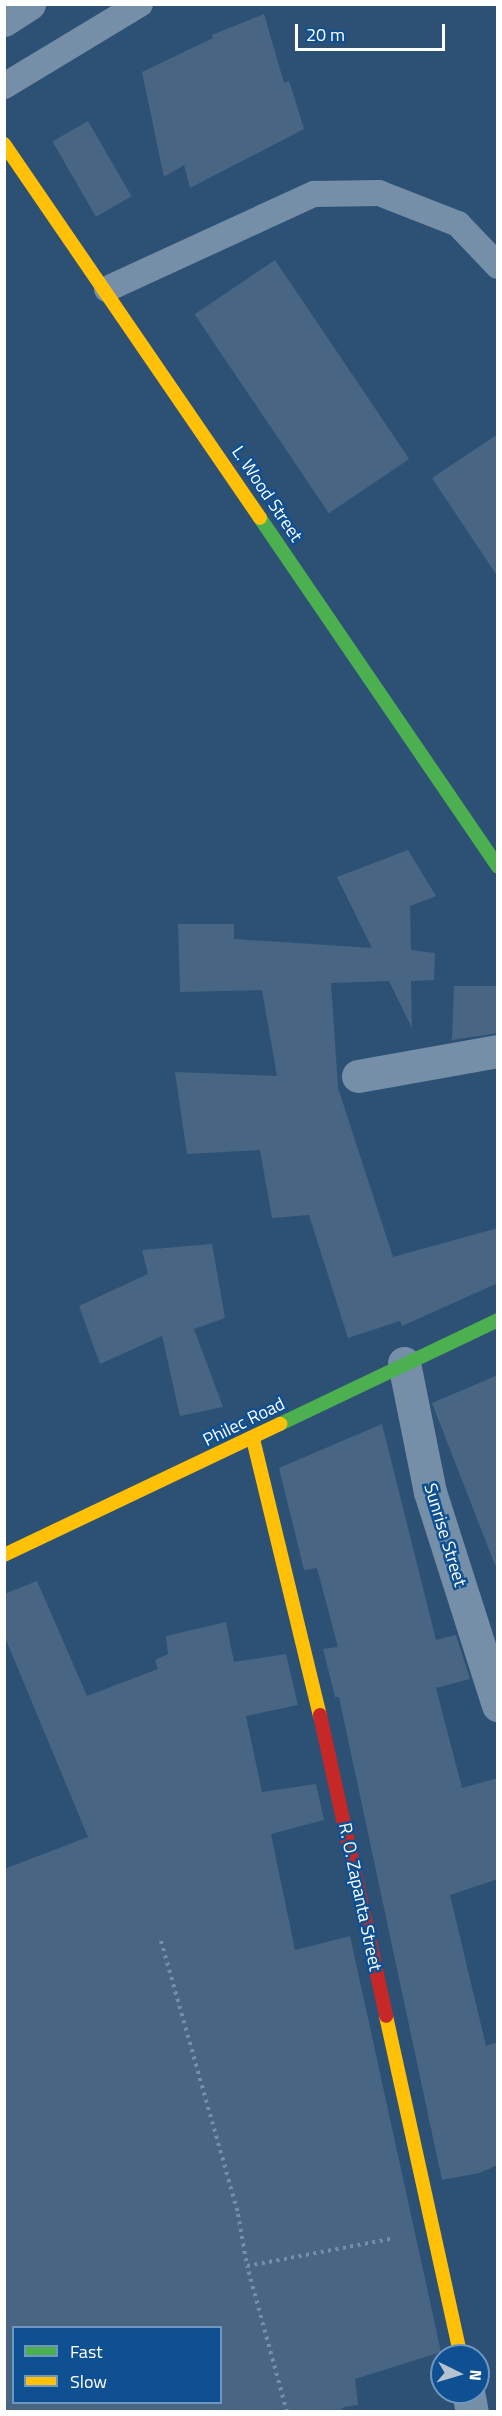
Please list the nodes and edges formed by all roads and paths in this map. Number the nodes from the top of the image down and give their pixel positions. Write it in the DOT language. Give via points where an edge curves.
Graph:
graph roads {
  1 [pos="29,4"];
  2 [pos="140,4"];
  3 [pos="4,20"];
  4 [pos="4,86"];
  5 [pos="4,144"];
  6 [pos="498,266"];
  7 [pos="107,289"];
  8 [pos="498,867"];
  9 [pos="498,1051"];
  10 [pos="358,1076"];
  11 [pos="498,1320"];
  12 [pos="404,1363"];
  13 [pos="253,1439"];
  14 [pos="4,1555"];
  15 [pos="498,1705"];
  16 [pos="161,1941"];
  17 [pos="435,2231"];
  18 [pos="246,2266"];
  19 [pos="459,2344"];
  20 [pos="287,2412"];
  1 -- 3 [label="street"];
  2 -- 4 [label="lane"];
  5 -- 7 [label="street, L. Wood Street"];
  6 -- 7 [label="lane" via="458,224 379,193 314,194"];
  7 -- 8 [label="street, L. Wood Street"];
  9 -- 10 [label="street"];
  11 -- 12 [label="street, Philec Road"];
  12 -- 13 [label="street, Philec Road"];
  12 -- 15 [label="street, Sunrise Street" via="430,1492"];
  13 -- 14 [label="street, Philec Road"];
  13 -- 17 [label="street, R. O. Zapanta Street" via="323,1727"];
  16 -- 18 [label="path" via="238,2214"];
  17 -- 18 [label="path"];
  17 -- 19 [label="street, R. O. Zapanta Street"];
  18 -- 20 [label="path"];
}
